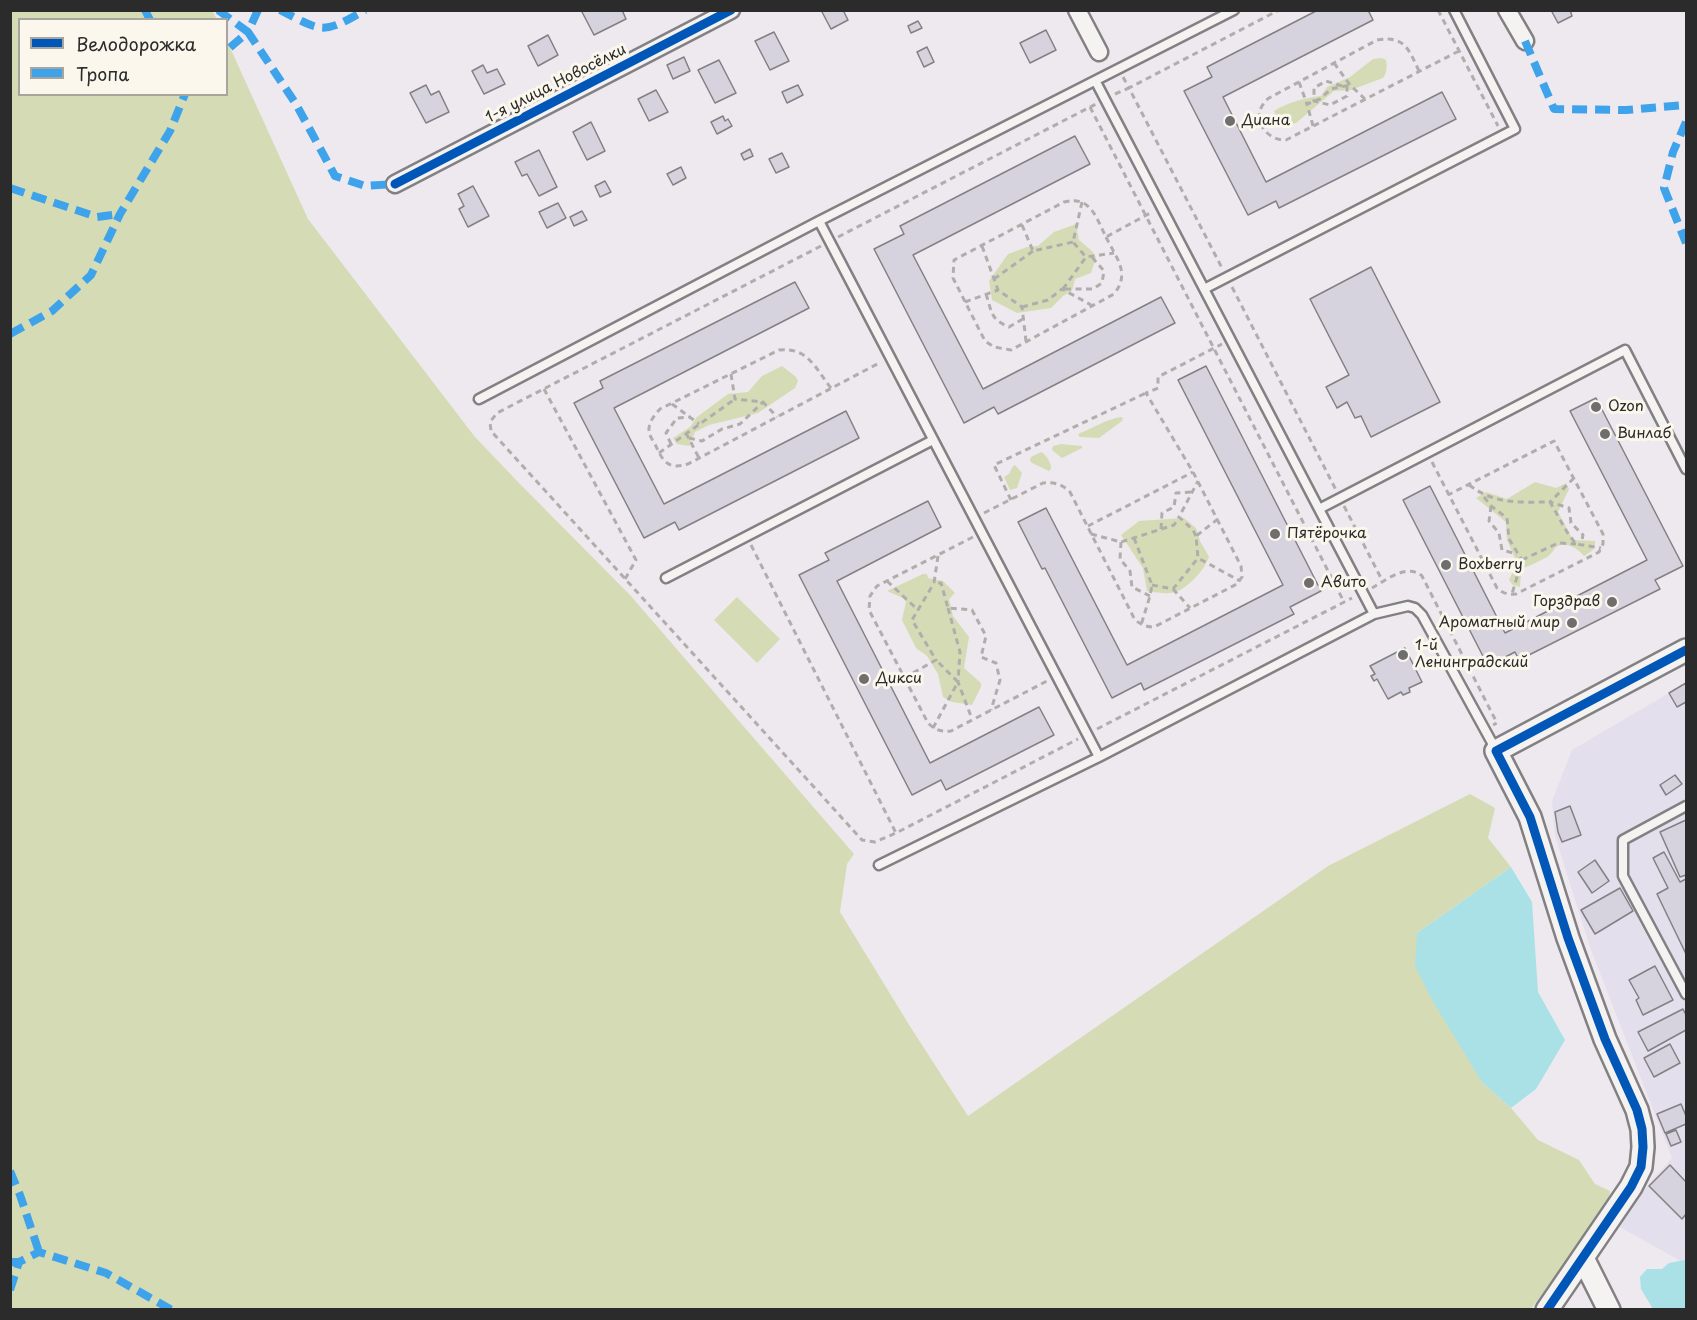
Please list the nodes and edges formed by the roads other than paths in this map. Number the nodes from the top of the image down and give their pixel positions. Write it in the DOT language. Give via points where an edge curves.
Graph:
graph roads {
  1 [pos="731,10"];
  2 [pos="1077,10"];
  3 [pos="1234,10"];
  4 [pos="1454,10"];
  5 [pos="1507,10"];
  6 [pos="1525,41"];
  7 [pos="1099,52"];
  8 [pos="1096,82"];
  9 [pos="395,184"];
  10 [pos="819,221"];
  11 [pos="1204,289"];
  12 [pos="479,399"];
  13 [pos="933,440"];
  14 [pos="1686,469"];
  15 [pos="1319,509"];
  16 [pos="666,578"];
  17 [pos="1374,615"];
  18 [pos="1686,650"];
  19 [pos="1496,751"];
  20 [pos="1099,757"];
  21 [pos="1686,806"];
  22 [pos="879,866"];
  23 [pos="1686,994"];
  24 [pos="1583,1258"];
  25 [pos="1547,1310"];
  26 [pos="1609,1310"];
  1 -- 9 [label="street, 1-я улица Новосёлки"];
  2 -- 7 [label="street"];
  3 -- 8 [label="lane"];
  4 -- 11 [label="lane" via="1515,129"];
  5 -- 6 [label="street"];
  8 -- 10 [label="lane"];
  8 -- 11 [label="lane"];
  10 -- 12 [label="lane"];
  10 -- 13 [label="lane"];
  11 -- 15 [label="lane"];
  13 -- 16 [label="lane"];
  13 -- 20 [label="lane"];
  14 -- 15 [label="lane" via="1625,350"];
  15 -- 17 [label="lane"];
  17 -- 19 [label="lane" via="1408,606 1422,615"];
  17 -- 20 [label="lane"];
  18 -- 19 [label="street"];
  19 -- 24 [label="street" via="1530,817 1568,938 1642,1129 1641,1167"];
  20 -- 22 [label="lane"];
  21 -- 23 [label="lane" via="1623,840 1623,876"];
  24 -- 25 [label="street"];
  24 -- 26 [label="street"];
}
